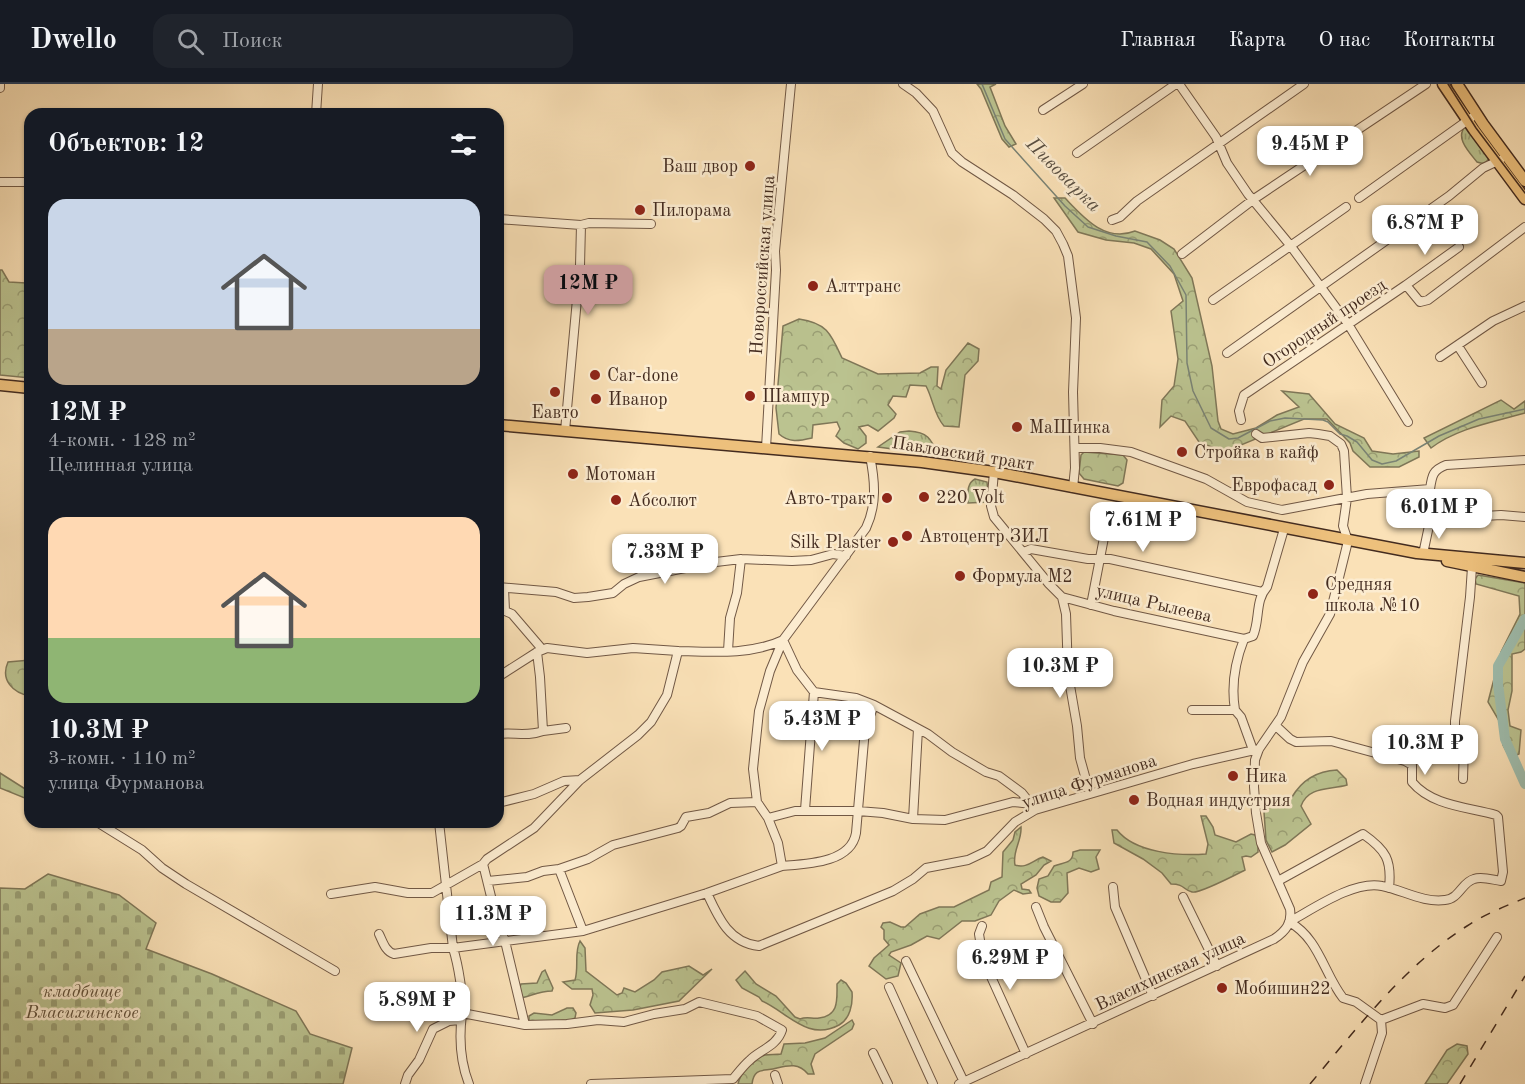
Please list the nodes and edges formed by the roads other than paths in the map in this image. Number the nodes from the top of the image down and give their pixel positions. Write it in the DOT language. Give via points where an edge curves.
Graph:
graph roads {
  1 [pos="318,84"];
  2 [pos="791,84"];
  3 [pos="903,84"];
  4 [pos="1083,84"];
  5 [pos="1178,84"];
  6 [pos="1304,84"];
  7 [pos="1426,84"];
  8 [pos="1443,84"];
  9 [pos="1457,84"];
  10 [pos="1463,89"];
  11 [pos="316,108"];
  12 [pos="1043,110"];
  13 [pos="1477,114"];
  14 [pos="1467,121"];
  15 [pos="1219,144"];
  16 [pos="1077,153"];
  17 [pos="1501,159"];
  18 [pos="1525,181"];
  19 [pos="0,182"];
  20 [pos="24,182"];
  21 [pos="1359,198"];
  22 [pos="1525,199"];
  23 [pos="1254,200"];
  24 [pos="1346,207"];
  25 [pos="504,219"];
  26 [pos="1112,220"];
  27 [pos="651,224"];
  28 [pos="581,225"];
  29 [pos="1525,227"];
  30 [pos="1290,245"];
  31 [pos="1459,247"];
  32 [pos="1182,254"];
  33 [pos="1406,285"];
  34 [pos="1321,286"];
  35 [pos="1213,300"];
  36 [pos="1525,306"];
  37 [pos="1348,324"];
  38 [pos="1458,346"];
  39 [pos="1227,353"];
  40 [pos="1440,357"];
  41 [pos="1482,382"];
  42 [pos="0,385"];
  43 [pos="24,387"];
  44 [pos="1241,420"];
  45 [pos="1408,422"];
  46 [pos="504,426"];
  47 [pos="565,431"];
  48 [pos="1256,434"];
  49 [pos="766,448"];
  50 [pos="1075,448"];
  51 [pos="870,456"];
  52 [pos="1525,460"];
  53 [pos="994,472"];
  54 [pos="1073,488"];
  55 [pos="1347,498"];
  56 [pos="1525,517"];
  57 [pos="1107,522"];
  58 [pos="1284,529"];
  59 [pos="1348,541"];
  60 [pos="1024,552"];
  61 [pos="1420,554"];
  62 [pos="846,556"];
  63 [pos="741,560"];
  64 [pos="1099,560"];
  65 [pos="1521,562"];
  66 [pos="1472,567"];
  67 [pos="1519,576"];
  68 [pos="504,588"];
  69 [pos="1262,592"];
  70 [pos="1062,597"];
  71 [pos="1091,605"];
  72 [pos="504,612"];
  73 [pos="1244,639"];
  74 [pos="783,640"];
  75 [pos="539,651"];
  76 [pos="678,651"];
  77 [pos="728,651"];
  78 [pos="504,673"];
  79 [pos="814,692"];
  80 [pos="874,705"];
  81 [pos="1192,710"];
  82 [pos="1235,710"];
  83 [pos="1276,726"];
  84 [pos="566,728"];
  85 [pos="918,729"];
  86 [pos="543,731"];
  87 [pos="504,734"];
  88 [pos="1256,749"];
  89 [pos="1463,779"];
  90 [pos="580,780"];
  91 [pos="1090,794"];
  92 [pos="504,802"];
  93 [pos="757,802"];
  94 [pos="1032,807"];
  95 [pos="806,810"];
  96 [pos="858,811"];
  97 [pos="768,818"];
  98 [pos="913,819"];
  99 [pos="107,828"];
  100 [pos="440,828"];
  101 [pos="483,864"];
  102 [pos="782,866"];
  103 [pos="559,869"];
  104 [pos="1278,880"];
  105 [pos="488,881"];
  106 [pos="446,886"];
  107 [pos="1113,887"];
  108 [pos="1389,888"];
  109 [pos="707,893"];
  110 [pos="331,894"];
  111 [pos="1183,897"];
  112 [pos="1036,907"];
  113 [pos="1289,922"];
  114 [pos="982,926"];
  115 [pos="583,931"];
  116 [pos="379,934"];
  117 [pos="1497,937"];
  118 [pos="505,940"];
  119 [pos="453,948"];
  120 [pos="906,961"];
  121 [pos="1217,966"];
  122 [pos="335,971"];
  123 [pos="889,987"];
  124 [pos="1153,996"];
  125 [pos="461,1017"];
  126 [pos="1381,1020"];
  127 [pos="1093,1024"];
  128 [pos="525,1025"];
  129 [pos="873,1053"];
  130 [pos="1026,1054"];
  131 [pos="775,1076"];
  132 [pos="639,1083"];
  133 [pos="962,1083"];
  134 [pos="405,1084"];
  135 [pos="469,1084"];
  136 [pos="591,1084"];
  137 [pos="778,1084"];
  138 [pos="888,1084"];
  139 [pos="933,1084"];
  140 [pos="1365,1084"];
  1 -- 11 [label="street"];
  2 -- 49 [label="street, Новороссийская улица" via="775,251"];
  3 -- 50 [label="street" via="933,111 952,153 1044,219 1063,244 1076,318"];
  4 -- 12 [label="street"];
  5 -- 15 [label="street"];
  5 -- 16 [label="street"];
  6 -- 15 [label="street"];
  7 -- 23 [label="street"];
  8 -- 14 [label="main road"];
  9 -- 10 [label="main road"];
  10 -- 13 [label="main road"];
  13 -- 14 [label="street"];
  13 -- 17 [label="main road"];
  14 -- 17 [label="main road"];
  14 -- 21 [label="street"];
  15 -- 23 [label="street" via="1227,163"];
  15 -- 26 [label="street"];
  17 -- 18 [label="main road"];
  17 -- 22 [label="main road"];
  17 -- 34 [label="street" via="1483,168"];
  19 -- 20 [label="street"];
  23 -- 30 [label="street"];
  23 -- 32 [label="street"];
  24 -- 30 [label="street"];
  25 -- 28 [label="street"];
  27 -- 28 [label="street"];
  28 -- 47 [label="street"];
  29 -- 33 [label="street, Огородный проезд" via="1428,300 1420,302"];
  30 -- 34 [label="street"];
  30 -- 35 [label="street"];
  31 -- 33 [label="street"];
  33 -- 37 [label="street, Огородный проезд"];
  34 -- 37 [label="street"];
  34 -- 39 [label="street"];
  36 -- 38 [label="street" via="1493,321"];
  37 -- 44 [label="street, Огородный проезд" via="1244,395 1239,411"];
  37 -- 45 [label="street"];
  38 -- 40 [label="street"];
  38 -- 41 [label="street"];
  42 -- 43 [label="main road"];
  46 -- 47 [label="main road, Павловский тракт"];
  47 -- 49 [label="main road, Павловский тракт"];
  48 -- 55 [label="street" via="1262,438 1309,433 1330,436 1344,451"];
  49 -- 51 [label="main road, Павловский тракт"];
  50 -- 54 [label="street"];
  50 -- 55 [label="street" via="1131,452 1206,479 1247,502 1282,510"];
  51 -- 53 [label="main road, Павловский тракт"];
  51 -- 62 [label="street" via="875,480 872,515"];
  52 -- 55 [label="street" via="1446,465 1432,475 1430,489"];
  53 -- 54 [label="main road, Павловский тракт"];
  53 -- 60 [label="street" via="994,516"];
  54 -- 58 [label="main road, Павловский тракт"];
  55 -- 59 [label="street" via="1343,526"];
  56 -- 61 [label="street" via="1434,519"];
  57 -- 64 [label="street"];
  58 -- 59 [label="main road, Павловский тракт"];
  58 -- 69 [label="street" via="1267,587"];
  59 -- 61 [label="main road, Павловский тракт"];
  59 -- 83 [label="street" via="1330,614 1303,662"];
  60 -- 64 [label="street" via="1031,549"];
  60 -- 70 [label="street"];
  61 -- 65 [label="main road, Павловский тракт"];
  61 -- 66 [label="main road, Павловский тракт"];
  62 -- 63 [label="street"];
  62 -- 74 [label="street"];
  63 -- 68 [label="street" via="639,577 613,593 588,597"];
  63 -- 77 [label="street"];
  64 -- 69 [label="street" via="1110,559"];
  64 -- 71 [label="street"];
  65 -- 67 [label="main road" via="1512,567"];
  66 -- 67 [label="main road, Павловский тракт"];
  66 -- 89 [label="street" via="1455,721 1455,732 1464,746"];
  69 -- 73 [label="street" via="1256,630"];
  70 -- 71 [label="street, улица Рылеева"];
  70 -- 91 [label="street" via="1068,674"];
  71 -- 73 [label="street, улица Рылеева"];
  72 -- 75 [label="street" via="517,619"];
  73 -- 82 [label="street" via="1234,673"];
  74 -- 77 [label="street" via="768,647"];
  74 -- 79 [label="street"];
  74 -- 93 [label="street" via="759,711 753,769"];
  75 -- 76 [label="street"];
  75 -- 78 [label="street"];
  75 -- 86 [label="street"];
  76 -- 77 [label="street"];
  76 -- 90 [label="street" via="660,710 638,735"];
  79 -- 80 [label="street"];
  79 -- 95 [label="street"];
  80 -- 85 [label="street"];
  80 -- 96 [label="street" via="865,729"];
  81 -- 82 [label="street"];
  82 -- 88 [label="street"];
  83 -- 88 [label="street"];
  83 -- 108 [label="street, Власихинская улица" via="1296,742 1331,741 1406,760 1412,765 1412,782 1424,792 1454,807 1498,817 1501,881 1468,881 1448,900"];
  84 -- 86 [label="street"];
  85 -- 94 [label="street" via="986,772 999,776 1022,793"];
  85 -- 98 [label="street"];
  86 -- 87 [label="street"];
  88 -- 91 [label="street, улица Фурманова"];
  88 -- 104 [label="street" via="1257,820 1265,854"];
  90 -- 92 [label="street" via="564,781"];
  90 -- 101 [label="street" via="534,828"];
  91 -- 94 [label="street, улица Фурманова"];
  93 -- 97 [label="street"];
  93 -- 103 [label="street" via="730,803 709,813 686,817 678,828 614,845"];
  94 -- 98 [label="street" via="1012,802 945,820"];
  94 -- 109 [label="street, улица Фурманова" via="980,855 926,868 893,891 759,946 742,940 720,921"];
  95 -- 96 [label="street"];
  95 -- 97 [label="street"];
  96 -- 98 [label="street"];
  96 -- 102 [label="street" via="855,839 843,853 807,864"];
  97 -- 102 [label="street"];
  99 -- 122 [label="street" via="186,884"];
  100 -- 106 [label="street"];
  101 -- 105 [label="street"];
  101 -- 106 [label="street"];
  102 -- 109 [label="street"];
  103 -- 105 [label="street"];
  103 -- 115 [label="street"];
  104 -- 108 [label="street" via="1363,834 1377,843 1389,860"];
  104 -- 113 [label="street" via="1290,909"];
  105 -- 118 [label="street"];
  106 -- 110 [label="street" via="421,894 375,887"];
  106 -- 119 [label="street"];
  107 -- 124 [label="street" via="1115,907"];
  108 -- 113 [label="street, Власихинская улица" via="1368,885 1346,892"];
  109 -- 115 [label="street"];
  111 -- 121 [label="street"];
  112 -- 127 [label="street"];
  113 -- 121 [label="street, Власихинская улица" via="1286,930 1274,939"];
  113 -- 126 [label="street" via="1309,938 1343,998 1356,1002"];
  114 -- 130 [label="street" via="979,934 983,959"];
  115 -- 118 [label="street"];
  116 -- 119 [label="street" via="385,948 394,954"];
  117 -- 126 [label="street" via="1453,1005 1445,1008 1423,1004"];
  118 -- 119 [label="street"];
  118 -- 128 [label="street"];
  119 -- 125 [label="street"];
  120 -- 133 [label="street"];
  121 -- 124 [label="street, Власихинская улица"];
  123 -- 139 [label="street"];
  124 -- 127 [label="street, Власихинская улица"];
  125 -- 128 [label="street"];
  125 -- 134 [label="street" via="433,1029"];
  125 -- 135 [label="street" via="461,1050"];
  126 -- 140 [label="street" via="1382,1033"];
  127 -- 130 [label="street, Власихинская улица"];
  128 -- 132 [label="street" via="624,1022 685,1009 699,1002 757,1016 782,1030 733,1079"];
  129 -- 138 [label="street"];
  130 -- 133 [label="street, Власихинская улица"];
  131 -- 137 [label="street"];
  132 -- 136 [label="street"];
}
